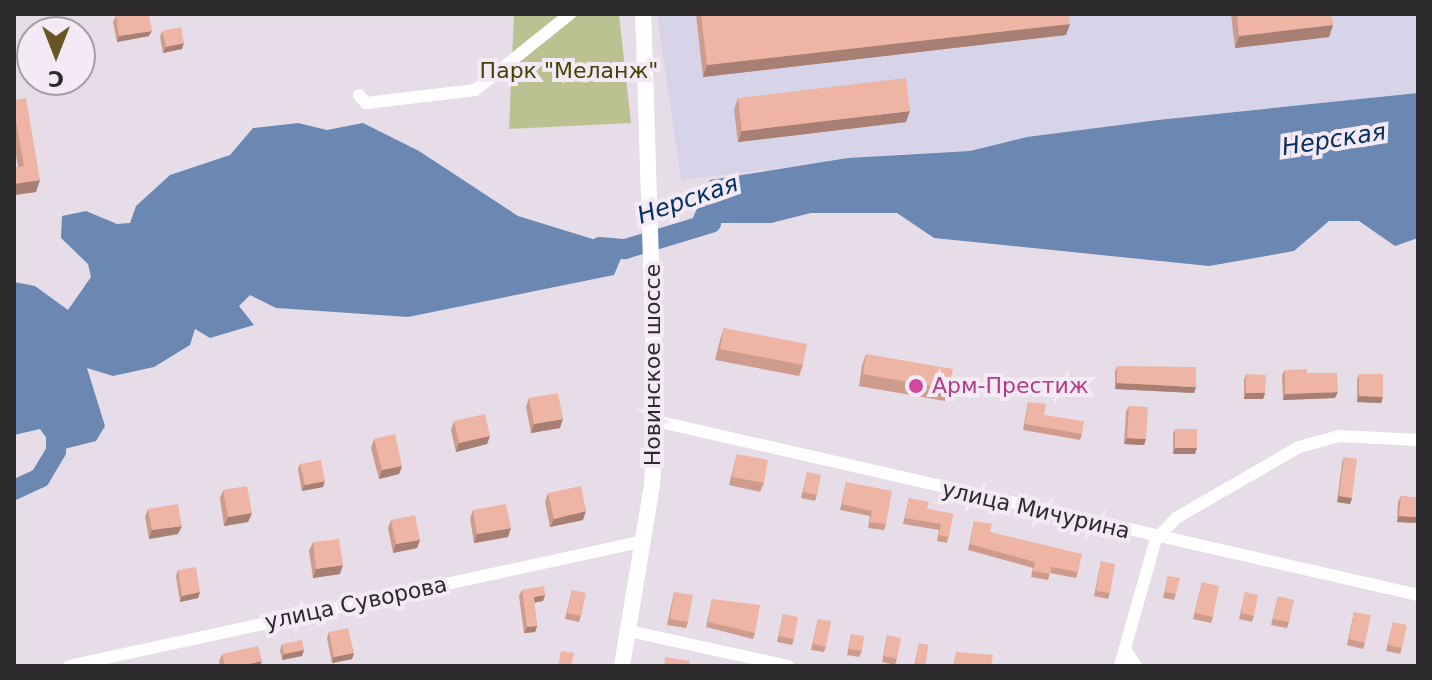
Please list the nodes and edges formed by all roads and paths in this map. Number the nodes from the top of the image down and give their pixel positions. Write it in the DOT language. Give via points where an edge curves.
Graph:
graph roads {
  1 [pos="570,14"];
  2 [pos="643,14"];
  3 [pos="359,95"];
  4 [pos="656,421"];
  5 [pos="1418,440"];
  6 [pos="1156,539"];
  7 [pos="644,541"];
  8 [pos="1418,595"];
  9 [pos="629,631"];
  10 [pos="1127,652"];
  11 [pos="69,666"];
  12 [pos="622,666"];
  13 [pos="788,666"];
  14 [pos="1120,666"];
  15 [pos="1136,666"];
  1 -- 3 [label="street" via="475,90 366,103"];
  2 -- 4 [label="street, Новинское шоссе"];
  4 -- 6 [label="street, улица Мичурина"];
  4 -- 7 [label="street, Новинское шоссе"];
  5 -- 6 [label="street" via="1339,436 1299,447 1176,518"];
  6 -- 8 [label="street, улица Мичурина"];
  6 -- 10 [label="street"];
  7 -- 9 [label="street, Новинское шоссе"];
  7 -- 11 [label="street, улица Суворова"];
  9 -- 12 [label="street, Новинское шоссе"];
  9 -- 13 [label="street"];
  10 -- 14 [label="street"];
  10 -- 15 [label="street"];
}
